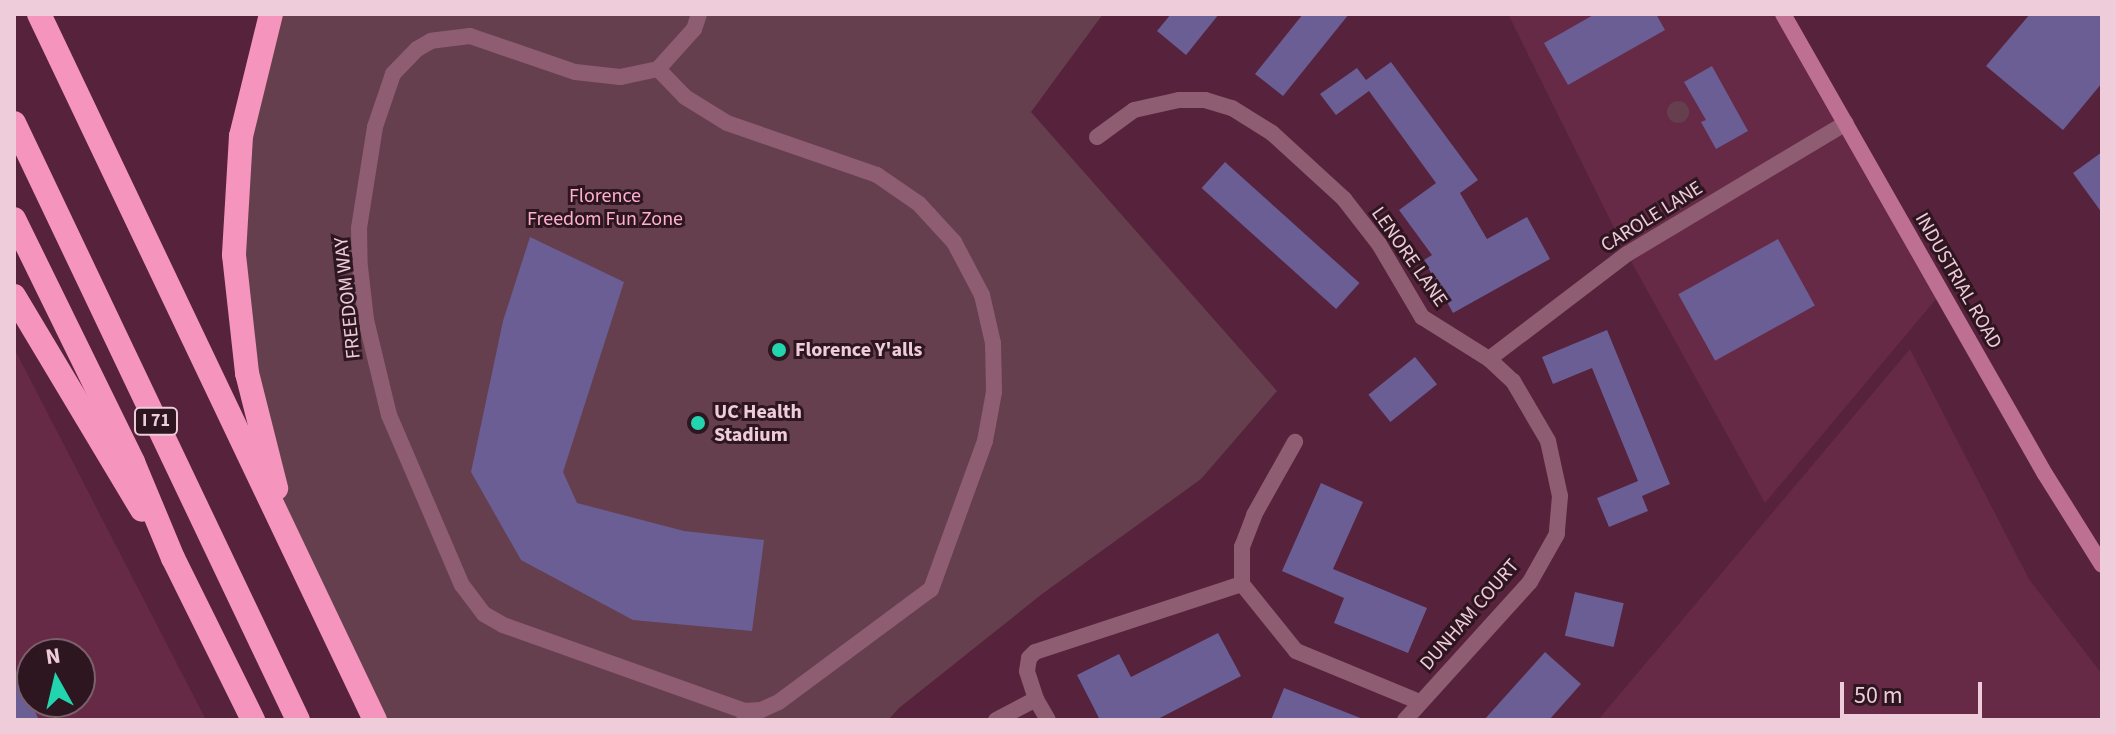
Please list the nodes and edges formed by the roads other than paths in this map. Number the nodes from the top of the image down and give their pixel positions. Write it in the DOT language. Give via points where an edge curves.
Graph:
graph roads {
  1 [pos="39,14"];
  2 [pos="271,14"];
  3 [pos="699,14"];
  4 [pos="1783,14"];
  5 [pos="658,69"];
  6 [pos="14,123"];
  7 [pos="1846,123"];
  8 [pos="1097,137"];
  9 [pos="14,219"];
  10 [pos="14,296"];
  11 [pos="1489,359"];
  12 [pos="1295,442"];
  13 [pos="291,545"];
  14 [pos="173,558"];
  15 [pos="2102,565"];
  16 [pos="1242,584"];
  17 [pos="1036,699"];
  18 [pos="1420,702"];
  19 [pos="745,716"];
  20 [pos="253,720"];
  21 [pos="298,720"];
  22 [pos="375,720"];
  23 [pos="996,720"];
  24 [pos="1048,720"];
  25 [pos="1405,720"];
  1 -- 13 [label="highway"];
  2 -- 13 [label="highway" via="241,136 234,255 247,373"];
  3 -- 5 [label="street" via="694,29"];
  4 -- 7 [label="main road, INDUSTRIAL ROAD"];
  5 -- 19 [label="street" via="685,97 727,123 877,175 919,204 954,242 982,295 993,343 994,392 985,441 931,589 779,702"];
  5 -- 19 [label="street, FREEDOM WAY" via="603,77 470,36 431,41 417,49 393,74 366,173 359,228 366,320 389,415 462,585 484,614"];
  6 -- 21 [label="highway, I 71"];
  7 -- 11 [label="street, CAROLE LANE" via="1627,254"];
  7 -- 15 [label="main road, INDUSTRIAL ROAD"];
  8 -- 11 [label="street, LENORE LANE" via="1134,110 1159,103 1205,100 1232,108 1272,133 1331,184 1379,244 1422,317"];
  9 -- 14 [label="highway" via="133,462"];
  10 -- 14 [label="highway"];
  11 -- 18 [label="street, DUNHAM COURT" via="1513,381 1548,441 1560,496 1557,534 1530,582"];
  12 -- 16 [label="street" via="1242,547"];
  13 -- 22 [label="highway"];
  14 -- 20 [label="highway"];
  16 -- 17 [label="street" via="1035,652 1027,671"];
  16 -- 18 [label="street" via="1296,651"];
  17 -- 23 [label="street"];
  17 -- 24 [label="street"];
  18 -- 25 [label="street, DUNHAM COURT"];
}
